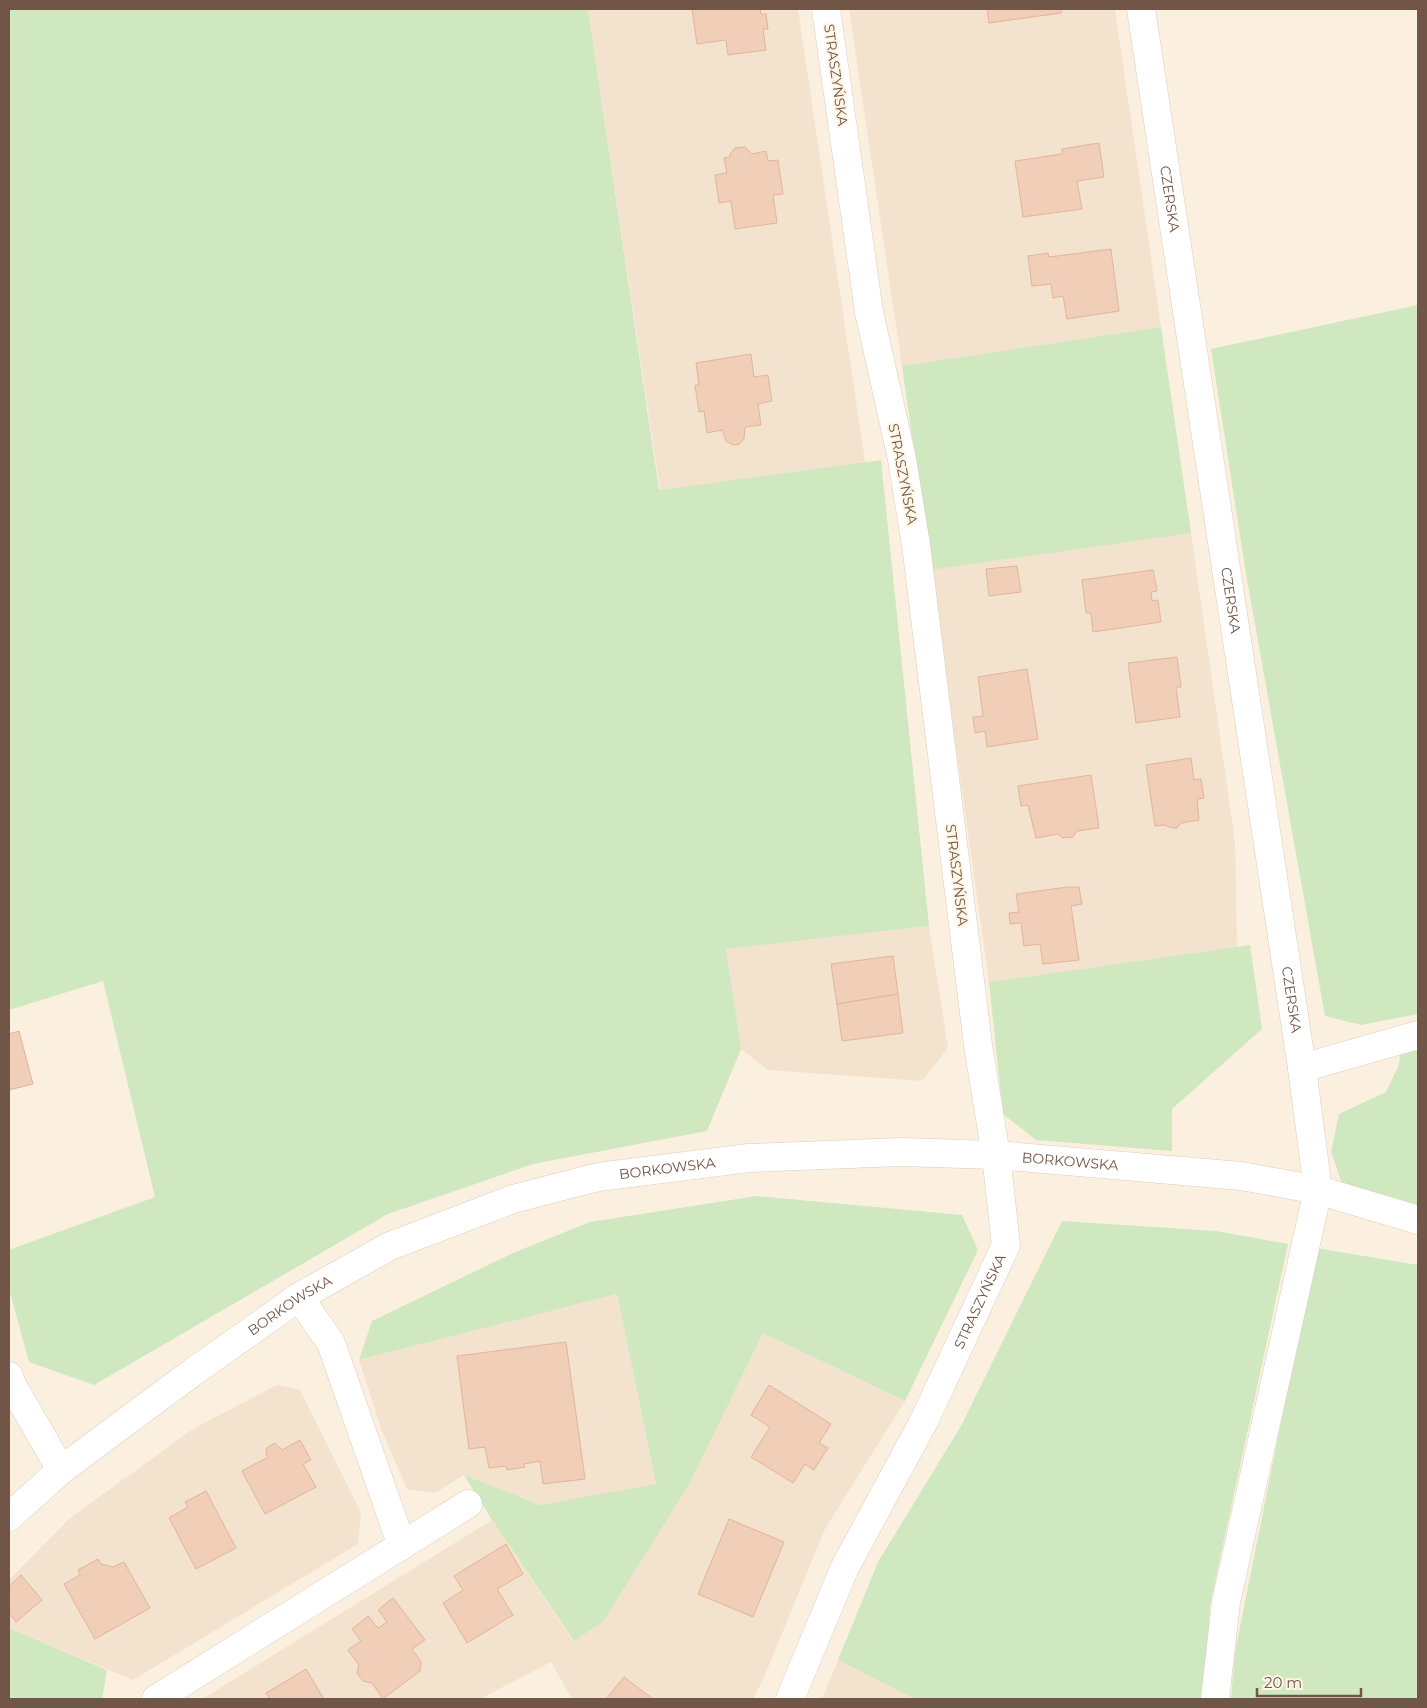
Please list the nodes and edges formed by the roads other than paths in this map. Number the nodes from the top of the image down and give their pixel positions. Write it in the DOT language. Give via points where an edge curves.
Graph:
graph roads {
  1 [pos="826,9"];
  2 [pos="1141,9"];
  3 [pos="1418,1035"];
  4 [pos="1302,1068"];
  5 [pos="996,1155"];
  6 [pos="1318,1190"];
  7 [pos="1418,1220"];
  8 [pos="299,1297"];
  9 [pos="9,1376"];
  10 [pos="61,1470"];
  11 [pos="468,1504"];
  12 [pos="9,1518"];
  13 [pos="402,1546"];
  14 [pos="156,1699"];
  15 [pos="790,1699"];
  16 [pos="1215,1699"];
  1 -- 5 [label="street, STRASZYŃSKA" via="869,312 902,459 916,546 978,1045"];
  2 -- 4 [label="street, CZERSKA"];
  3 -- 4 [label="street"];
  4 -- 6 [label="street, CZERSKA"];
  5 -- 6 [label="street, BORKOWSKA" via="1241,1176"];
  5 -- 8 [label="street, BORKOWSKA" via="901,1152 748,1158 598,1177 513,1199 390,1246"];
  5 -- 15 [label="street, STRASZYŃSKA" via="1006,1245 924,1421 845,1567"];
  6 -- 7 [label="street, BORKOWSKA"];
  6 -- 16 [label="street" via="1226,1602"];
  8 -- 10 [label="street, BORKOWSKA"];
  8 -- 13 [label="street" via="331,1343"];
  9 -- 10 [label="street"];
  10 -- 12 [label="street, BORKOWSKA"];
  11 -- 13 [label="street"];
  13 -- 14 [label="street"];
}
